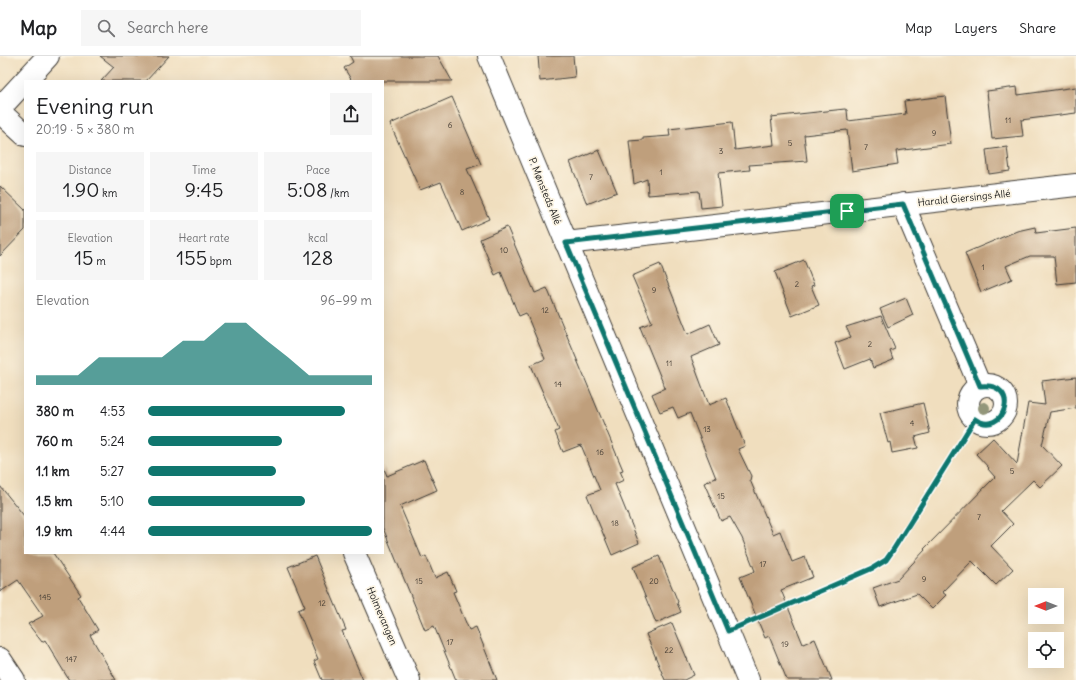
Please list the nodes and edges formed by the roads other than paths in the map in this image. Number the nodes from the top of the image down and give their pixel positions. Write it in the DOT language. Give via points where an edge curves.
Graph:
graph roads {
  1 [pos="48,56"];
  2 [pos="489,56"];
  3 [pos="26,80"];
  4 [pos="24,82"];
  5 [pos="0,108"];
  6 [pos="0,112"];
  7 [pos="24,134"];
  8 [pos="1076,185"];
  9 [pos="903,204"];
  10 [pos="566,243"];
  11 [pos="980,386"];
  12 [pos="354,554"];
  13 [pos="409,680"];
  14 [pos="748,680"];
  1 -- 3 [label="street"];
  2 -- 10 [label="street, P. Mønsteds Allé"];
  4 -- 5 [label="street"];
  6 -- 7 [label="street"];
  8 -- 9 [label="street, Harald Giersings Allé"];
  9 -- 10 [label="street, Harald Giersings Allé"];
  9 -- 11 [label="street"];
  10 -- 14 [label="street, P. Mønsteds Allé"];
  11 -- 11 [label="street" via="970,396 969,411 979,422 994,422 1004,412 1005,397 995,387"];
  12 -- 13 [label="street, Holmevangen"];
}
